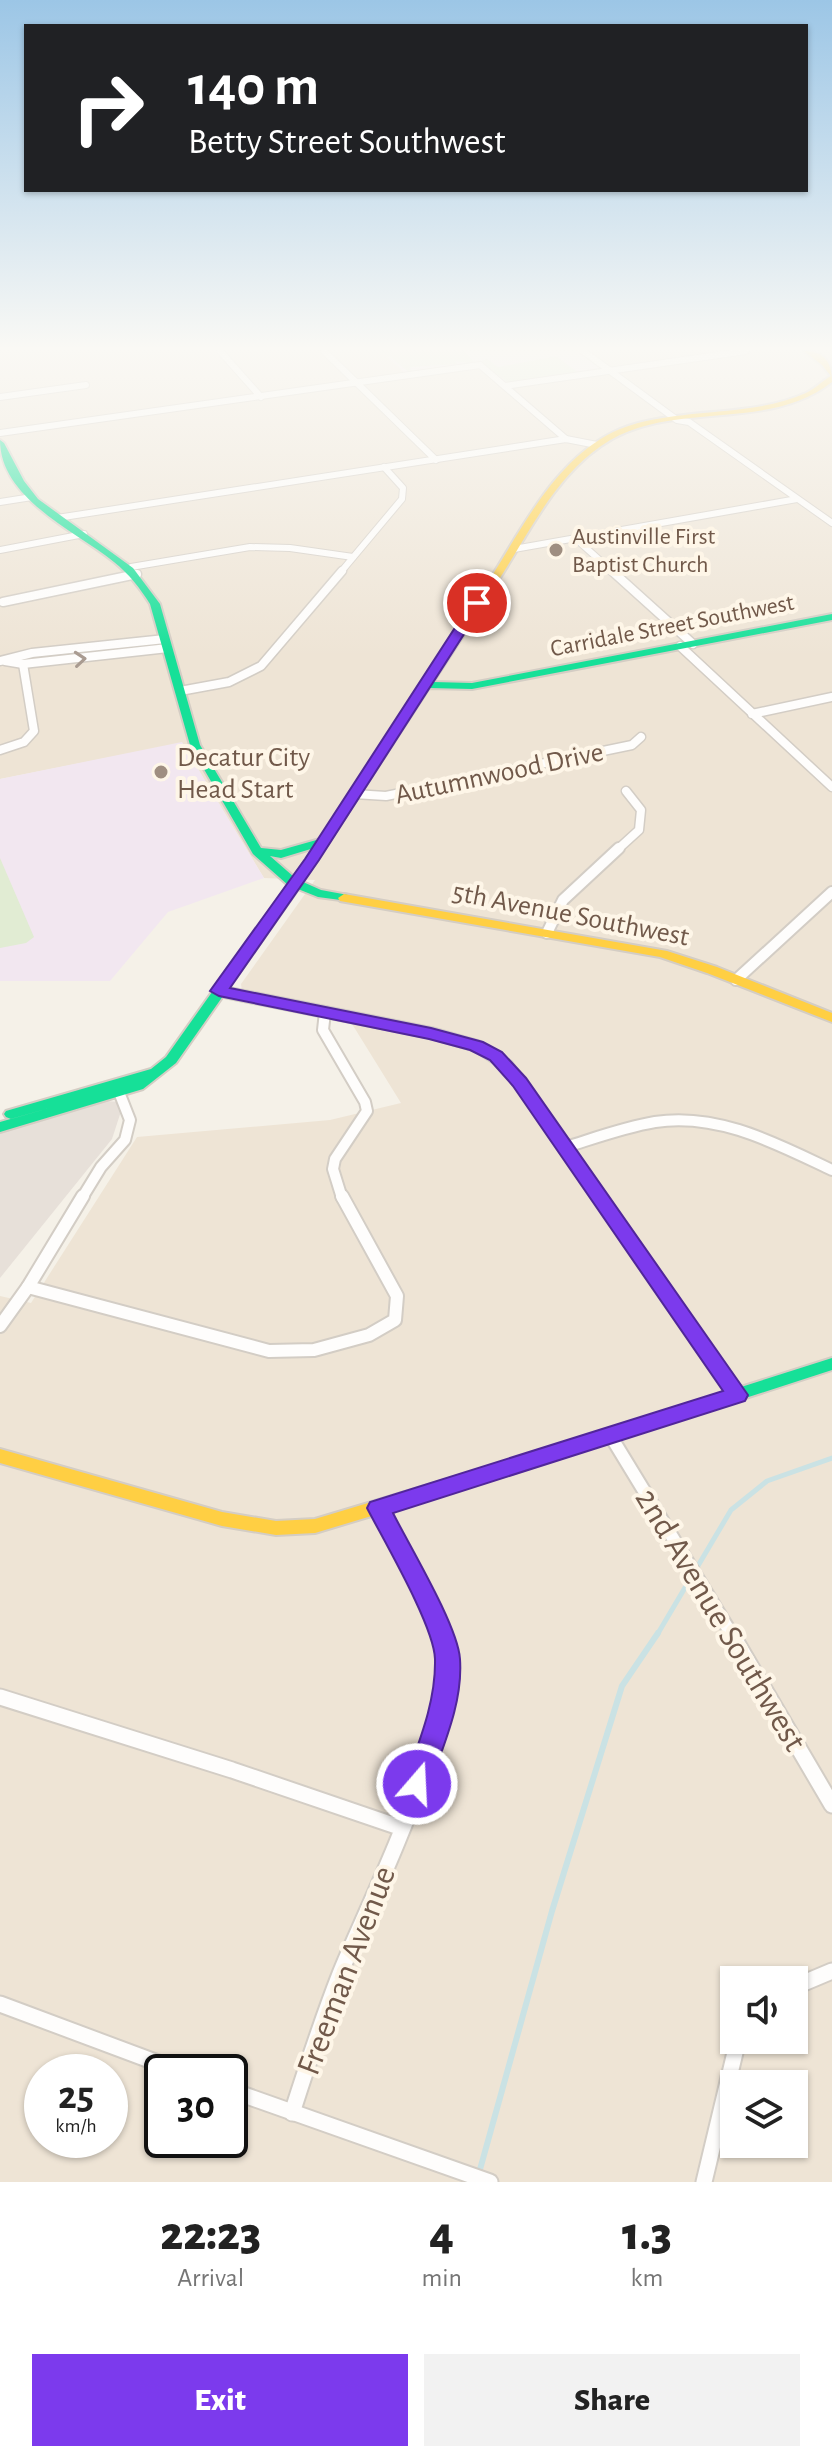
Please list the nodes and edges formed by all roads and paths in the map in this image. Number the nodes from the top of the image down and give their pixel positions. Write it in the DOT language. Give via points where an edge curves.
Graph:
graph roads {
  1 [pos="2,453"];
  2 [pos="429,453"];
  3 [pos="480,453"];
  4 [pos="590,453"];
  5 [pos="732,453"];
  6 [pos="436,460"];
  7 [pos="384,467"];
  8 [pos="32,497"];
  9 [pos="797,499"];
  10 [pos="0,502"];
  11 [pos="57,518"];
  12 [pos="832,523"];
  13 [pos="84,534"];
  14 [pos="575,538"];
  15 [pos="514,549"];
  16 [pos="0,550"];
  17 [pos="353,557"];
  18 [pos="134,570"];
  19 [pos="3,602"];
  20 [pos="832,617"];
  21 [pos="167,644"];
  22 [pos="686,645"];
  23 [pos="32,653"];
  24 [pos="1,661"];
  25 [pos="34,663"];
  26 [pos="23,664"];
  27 [pos="428,679"];
  28 [pos="472,686"];
  29 [pos="180,691"];
  30 [pos="832,697"];
  31 [pos="414,703"];
  32 [pos="752,714"];
  33 [pos="641,737"];
  34 [pos="0,750"];
  35 [pos="832,787"];
  36 [pos="626,791"];
  37 [pos="354,794"];
  38 [pos="322,842"];
  39 [pos="257,851"];
  40 [pos="293,885"];
  41 [pos="832,892"];
  42 [pos="547,933"];
  43 [pos="736,980"];
  44 [pos="219,991"];
  45 [pos="325,1012"];
  46 [pos="832,1018"];
  47 [pos="156,1072"];
  48 [pos="119,1092"];
  49 [pos="0,1117"];
  50 [pos="0,1127"];
  51 [pos="566,1147"];
  52 [pos="832,1170"];
  53 [pos="28,1287"];
  54 [pos="0,1326"];
  55 [pos="832,1364"];
  56 [pos="737,1395"];
  57 [pos="610,1435"];
  58 [pos="0,1456"];
  59 [pos="378,1508"];
  60 [pos="0,1697"];
  61 [pos="832,1805"];
  62 [pos="399,1827"];
  63 [pos="832,1971"];
  64 [pos="808,1981"];
  65 [pos="0,2004"];
  66 [pos="735,2054"];
  67 [pos="144,2058"];
  68 [pos="248,2097"];
  69 [pos="292,2113"];
  70 [pos="490,2182"];
  71 [pos="704,2182"];
  1 -- 8 [label="street"];
  2 -- 6 [label="street"];
  3 -- 6 [label="street"];
  4 -- 15 [label="street" via="550,496"];
  5 -- 9 [label="street"];
  6 -- 7 [label="street"];
  7 -- 11 [label="street"];
  7 -- 17 [label="street" via="401,484 403,495"];
  8 -- 10 [label="street"];
  8 -- 11 [label="street"];
  9 -- 12 [label="street"];
  9 -- 14 [label="street"];
  11 -- 13 [label="street"];
  13 -- 16 [label="street"];
  13 -- 18 [label="street"];
  14 -- 15 [label="street"];
  14 -- 22 [label="street"];
  15 -- 27 [label="street"];
  17 -- 18 [label="street" via="250,547"];
  17 -- 29 [label="street" via="256,672"];
  18 -- 19 [label="street"];
  18 -- 21 [label="street" via="155,604"];
  20 -- 22 [label="street, Carridale Street Southwest"];
  21 -- 23 [label="street"];
  25 -- 21 [label="street, one-way"];
  21 -- 29 [label="street"];
  22 -- 28 [label="street, Carridale Street Southwest"];
  22 -- 32 [label="street"];
  23 -- 24 [label="street"];
  23 -- 25 [label="street"];
  24 -- 26 [label="street"];
  25 -- 26 [label="street"];
  26 -- 34 [label="street" via="34,731 24,742"];
  27 -- 28 [label="street"];
  27 -- 31 [label="street"];
  28 -- 31 [label="street, Carridale Street Southwest"];
  29 -- 39 [label="street" via="199,754"];
  30 -- 32 [label="street"];
  31 -- 37 [label="street"];
  32 -- 35 [label="street"];
  33 -- 37 [label="street, Autumnwood Drive" via="632,745 386,796"];
  36 -- 42 [label="street" via="641,810 639,830 563,900"];
  37 -- 38 [label="street"];
  38 -- 39 [label="street" via="283,853"];
  38 -- 40 [label="street"];
  39 -- 40 [label="street"];
  40 -- 42 [label="street, 5th Avenue Southwest"];
  40 -- 44 [label="street"];
  41 -- 43 [label="street"];
  42 -- 43 [label="street, 5th Avenue Southwest" via="662,954"];
  43 -- 46 [label="street, 5th Avenue Southwest"];
  44 -- 45 [label="street"];
  44 -- 47 [label="street" via="176,1054"];
  45 -- 51 [label="street" via="431,1033 496,1056"];
  45 -- 53 [label="street" via="323,1030 367,1111 333,1169 343,1201 397,1296 395,1320 369,1335 314,1350 269,1351"];
  47 -- 48 [label="street" via="150,1081"];
  47 -- 49 [label="street"];
  48 -- 50 [label="street"];
  48 -- 53 [label="street" via="130,1120 125,1140 101,1167"];
  51 -- 52 [label="street" via="644,1125 686,1120 755,1136"];
  51 -- 56 [label="street"];
  53 -- 54 [label="street"];
  55 -- 56 [label="street"];
  56 -- 57 [label="street"];
  57 -- 59 [label="street"];
  57 -- 61 [label="street, 2nd Avenue Southwest"];
  58 -- 59 [label="street" via="222,1519 276,1528 315,1526"];
  59 -- 62 [label="street, Freeman Avenue" via="413,1574 447,1659 442,1711"];
  60 -- 62 [label="street"];
  62 -- 69 [label="street, Freeman Avenue" via="345,1959"];
  63 -- 64 [label="street"];
  65 -- 67 [label="street"];
  66 -- 71 [label="street"];
  68 -- 69 [label="street"];
  69 -- 70 [label="street"];
}
